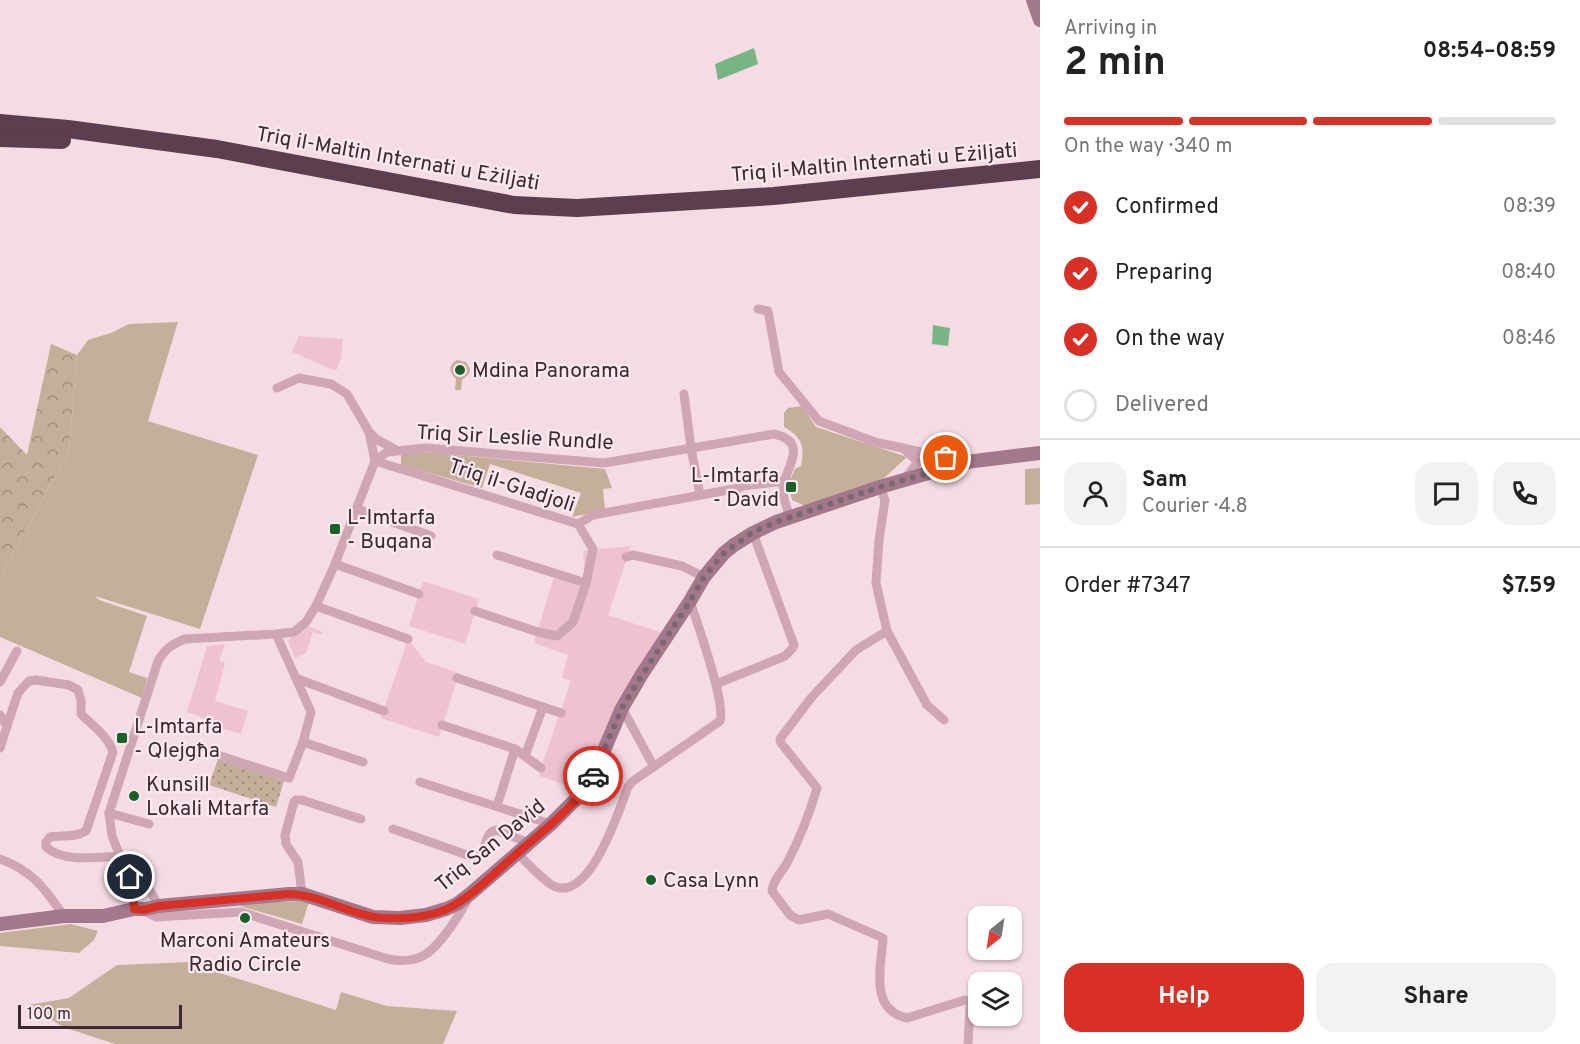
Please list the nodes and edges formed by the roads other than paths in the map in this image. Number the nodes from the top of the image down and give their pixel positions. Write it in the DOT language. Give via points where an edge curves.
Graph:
graph roads {
  1 [pos="1033,0"];
  2 [pos="1040,20"];
  3 [pos="0,123"];
  4 [pos="0,138"];
  5 [pos="1040,170"];
  6 [pos="1040,181"];
  7 [pos="758,309"];
  8 [pos="277,388"];
  9 [pos="684,394"];
  10 [pos="369,432"];
  11 [pos="691,448"];
  12 [pos="902,448"];
  13 [pos="396,450"];
  14 [pos="927,453"];
  15 [pos="1040,453"];
  16 [pos="375,461"];
  17 [pos="966,462"];
  18 [pos="932,472"];
  19 [pos="904,480"];
  20 [pos="785,481"];
  21 [pos="880,487"];
  22 [pos="700,495"];
  23 [pos="357,509"];
  24 [pos="790,517"];
  25 [pos="578,524"];
  26 [pos="753,532"];
  27 [pos="431,536"];
  28 [pos="497,555"];
  29 [pos="627,557"];
  30 [pos="335,564"];
  31 [pos="704,577"];
  32 [pos="586,583"];
  33 [pos="419,594"];
  34 [pos="690,601"];
  35 [pos="315,606"];
  36 [pos="475,611"];
  37 [pos="887,631"];
  38 [pos="276,634"];
  39 [pos="408,639"];
  40 [pos="17,651"];
  41 [pos="458,678"];
  42 [pos="297,679"];
  43 [pos="0,682"];
  44 [pos="716,684"];
  45 [pos="543,707"];
  46 [pos="622,708"];
  47 [pos="384,711"];
  48 [pos="561,713"];
  49 [pos="0,715"];
  50 [pos="944,720"];
  51 [pos="442,725"];
  52 [pos="8,726"];
  53 [pos="303,742"];
  54 [pos="0,748"];
  55 [pos="515,749"];
  56 [pos="208,752"];
  57 [pos="525,756"];
  58 [pos="363,762"];
  59 [pos="654,767"];
  60 [pos="541,768"];
  61 [pos="420,782"];
  62 [pos="497,806"];
  63 [pos="109,813"];
  64 [pos="361,819"];
  65 [pos="149,824"];
  66 [pos="551,824"];
  67 [pos="393,829"];
  68 [pos="529,843"];
  69 [pos="517,853"];
  70 [pos="120,856"];
  71 [pos="0,859"];
  72 [pos="126,866"];
  73 [pos="302,894"];
  74 [pos="470,894"];
  75 [pos="159,906"];
  76 [pos="139,910"];
  77 [pos="64,916"];
  78 [pos="0,924"];
  79 [pos="968,1044"];
  1 -- 2 [label="street"];
  3 -- 5 [label="highway, Triq il-Maltin Internati u Eżiljati" via="217,148 514,205 567,208 774,196"];
  4 -- 6 [label="highway, Triq il-Maltin Internati u Eżiljati" via="67,140 219,160 514,214 575,218 776,207"];
  7 -- 12 [label="street" via="768,311 779,372 819,421"];
  8 -- 10 [label="street" via="299,378 331,384 347,394"];
  9 -- 11 [label="street"];
  10 -- 13 [label="street"];
  10 -- 16 [label="street"];
  11 -- 13 [label="street, Triq Sir Leslie Rundle" via="604,463 426,448"];
  11 -- 20 [label="street, Triq Sir Leslie Rundle" via="780,435 793,447 793,461"];
  11 -- 22 [label="street"];
  12 -- 14 [label="street"];
  12 -- 19 [label="street" via="918,462"];
  13 -- 16 [label="street, Triq Sir Leslie Rundle"];
  14 -- 17 [label="street"];
  14 -- 18 [label="street"];
  15 -- 17 [label="street, Triq San David"];
  16 -- 23 [label="street"];
  16 -- 25 [label="street, Triq il-Gladjoli"];
  17 -- 18 [label="street, Triq San David"];
  18 -- 19 [label="street, Triq San David"];
  19 -- 21 [label="street, Triq San David"];
  20 -- 22 [label="street"];
  20 -- 24 [label="street, Triq Sir Leslie Rundle" via="783,490"];
  21 -- 24 [label="street, Triq San David"];
  21 -- 37 [label="street" via="885,500 876,583"];
  22 -- 25 [label="street" via="593,515"];
  23 -- 27 [label="street"];
  23 -- 30 [label="street"];
  24 -- 26 [label="street, Triq San David"];
  25 -- 32 [label="street, Triq il-Gladjoli" via="593,549"];
  26 -- 31 [label="street, Triq San David" via="724,553"];
  26 -- 44 [label="street" via="793,640 792,649 785,656"];
  28 -- 32 [label="street"];
  29 -- 31 [label="street" via="682,566"];
  30 -- 33 [label="street"];
  30 -- 35 [label="street"];
  31 -- 34 [label="street, Triq San David"];
  32 -- 36 [label="street, Triq il-Gladjoli" via="573,622 557,636"];
  34 -- 44 [label="street"];
  34 -- 46 [label="street, Triq San David"];
  35 -- 38 [label="street" via="306,622 294,632"];
  35 -- 39 [label="street"];
  37 -- 50 [label="street" via="927,705"];
  37 -- 79 [label="street" via="856,650 811,698 780,739 817,788 772,891 790,915 799,920 828,914 883,938 880,986 884,1004 897,1016 907,1018 968,1000"];
  38 -- 42 [label="street"];
  38 -- 63 [label="street" via="185,639 165,649 149,686"];
  40 -- 43 [label="street"];
  41 -- 45 [label="street"];
  42 -- 47 [label="street"];
  42 -- 53 [label="street" via="311,712"];
  44 -- 59 [label="street" via="720,721"];
  45 -- 48 [label="street"];
  45 -- 57 [label="street"];
  46 -- 59 [label="street"];
  46 -- 66 [label="street, Triq San David" via="590,782"];
  49 -- 52 [label="street"];
  51 -- 55 [label="street"];
  52 -- 54 [label="street"];
  52 -- 70 [label="street" via="18,693 29,681 69,685 78,690 81,714 111,745 112,752 86,831 50,837 46,847 74,858"];
  53 -- 56 [label="street" via="289,778"];
  53 -- 58 [label="street"];
  55 -- 57 [label="street"];
  55 -- 62 [label="street"];
  57 -- 60 [label="street"];
  59 -- 69 [label="street" via="628,787 602,850 575,885 555,887"];
  61 -- 62 [label="street"];
  62 -- 66 [label="street"];
  63 -- 65 [label="street"];
  63 -- 70 [label="street"];
  64 -- 73 [label="street" via="296,800 285,840 298,862"];
  66 -- 68 [label="street, Triq San David"];
  67 -- 68 [label="street" via="473,857 482,853 493,830"];
  68 -- 69 [label="street, Triq San David"];
  69 -- 74 [label="street, Triq San David"];
  70 -- 72 [label="street"];
  71 -- 77 [label="street" via="34,878"];
  72 -- 75 [label="street" via="147,886"];
  72 -- 76 [label="street"];
  73 -- 74 [label="street, Triq San David" via="373,917 400,918 437,913"];
  73 -- 75 [label="street, Triq San David"];
  74 -- 76 [label="street" via="438,945 409,961 388,959 241,912 156,917"];
  75 -- 76 [label="street, Triq San David"];
  76 -- 77 [label="street, Triq San David" via="103,916"];
  77 -- 78 [label="street, Triq San David"];
}
